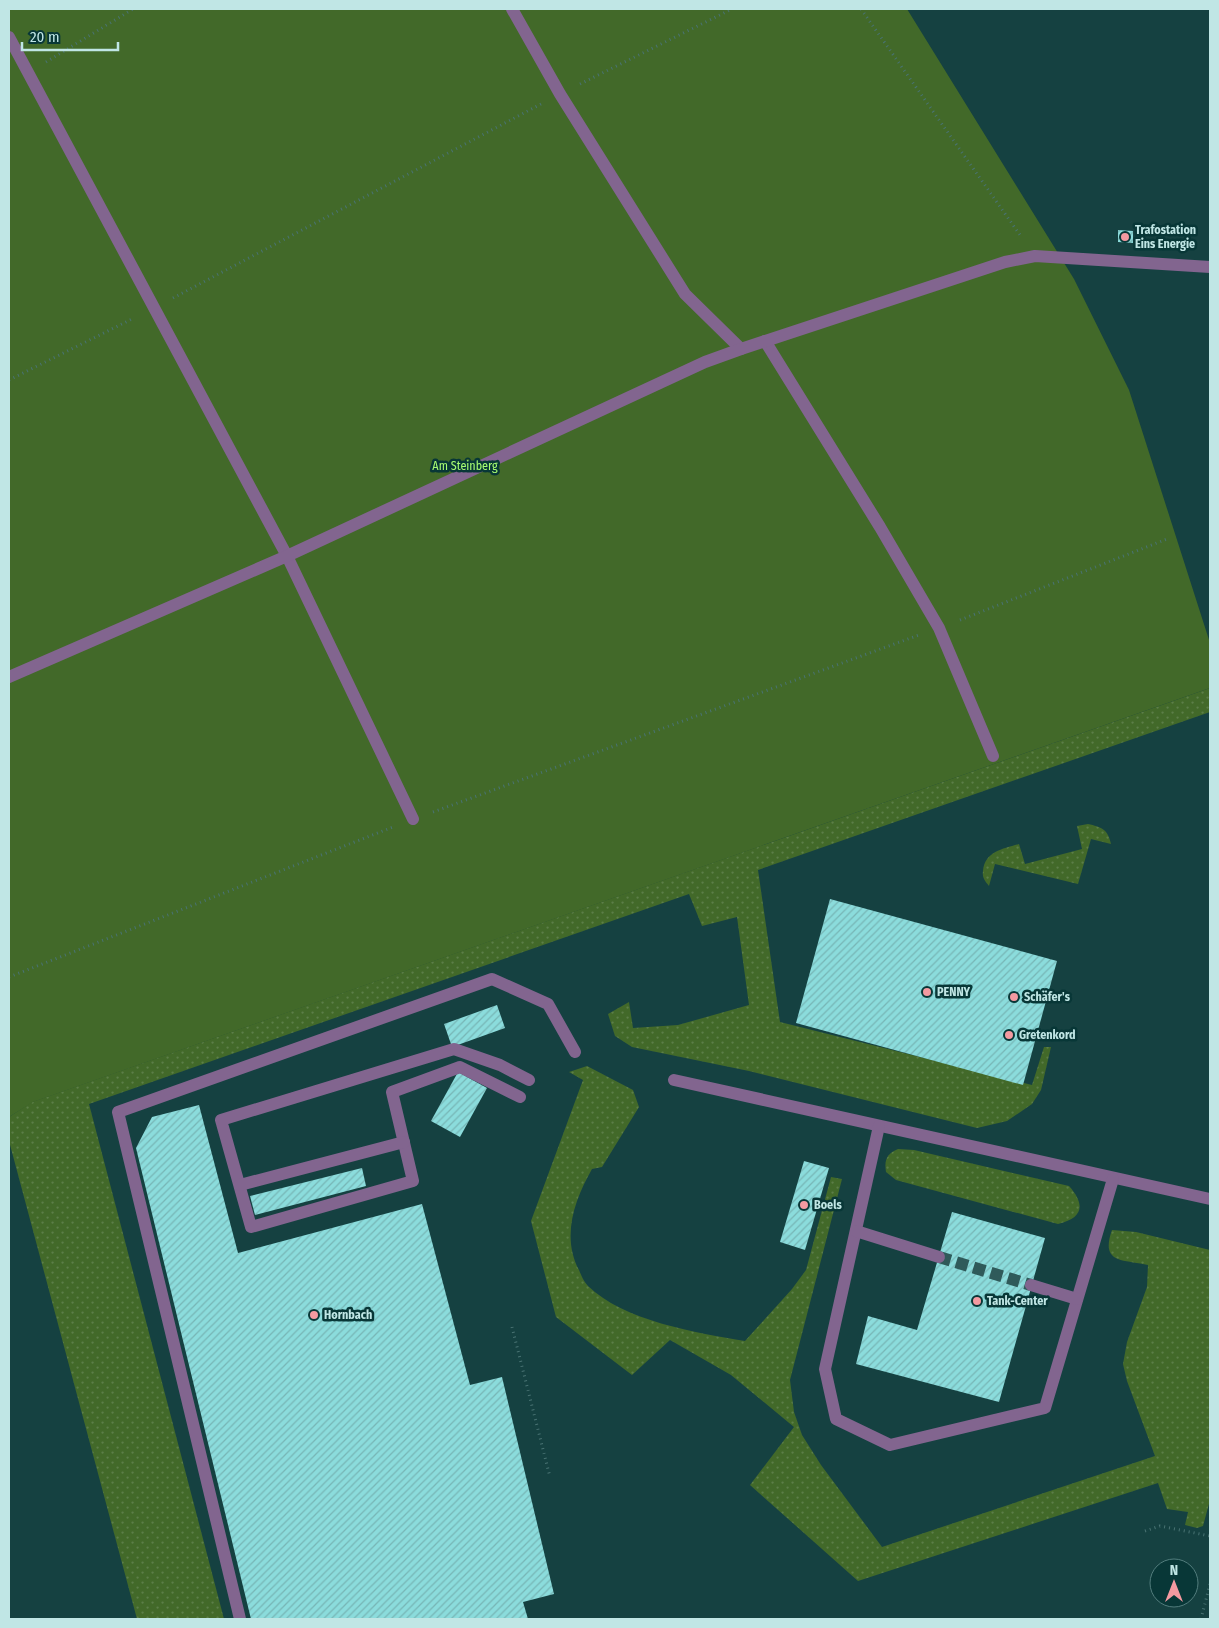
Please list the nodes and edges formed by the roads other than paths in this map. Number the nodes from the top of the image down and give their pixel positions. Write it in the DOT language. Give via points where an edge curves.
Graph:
graph roads {
  1 [pos="512,9"];
  2 [pos="9,37"];
  3 [pos="1210,267"];
  4 [pos="765,341"];
  5 [pos="741,349"];
  6 [pos="287,556"];
  7 [pos="9,677"];
  8 [pos="993,756"];
  9 [pos="413,819"];
  10 [pos="576,1052"];
  11 [pos="529,1080"];
  12 [pos="674,1080"];
  13 [pos="520,1097"];
  14 [pos="879,1126"];
  15 [pos="404,1142"];
  16 [pos="1113,1179"];
  17 [pos="240,1185"];
  18 [pos="1210,1200"];
  19 [pos="856,1231"];
  20 [pos="939,1257"];
  21 [pos="1031,1285"];
  22 [pos="1077,1299"];
  23 [pos="240,1619"];
  1 -- 5 [label="lane" via="560,94 685,294"];
  2 -- 6 [label="lane"];
  3 -- 4 [label="lane" via="1035,256 1005,262"];
  4 -- 5 [label="lane"];
  4 -- 8 [label="lane" via="940,628"];
  5 -- 6 [label="lane" via="705,362"];
  6 -- 7 [label="lane"];
  6 -- 9 [label="lane"];
  10 -- 23 [label="lane" via="548,1004 492,979 118,1112"];
  11 -- 17 [label="lane" via="500,1065 454,1049 221,1120"];
  12 -- 14 [label="lane"];
  13 -- 15 [label="lane" via="460,1067 392,1092"];
  14 -- 16 [label="lane"];
  14 -- 19 [label="lane"];
  15 -- 17 [label="lane"];
  15 -- 17 [label="lane" via="414,1181 251,1227"];
  16 -- 18 [label="lane"];
  16 -- 22 [label="lane"];
  19 -- 20 [label="lane"];
  19 -- 22 [label="lane" via="825,1369 836,1419 890,1445 1045,1408"];
  21 -- 22 [label="lane"];
}
